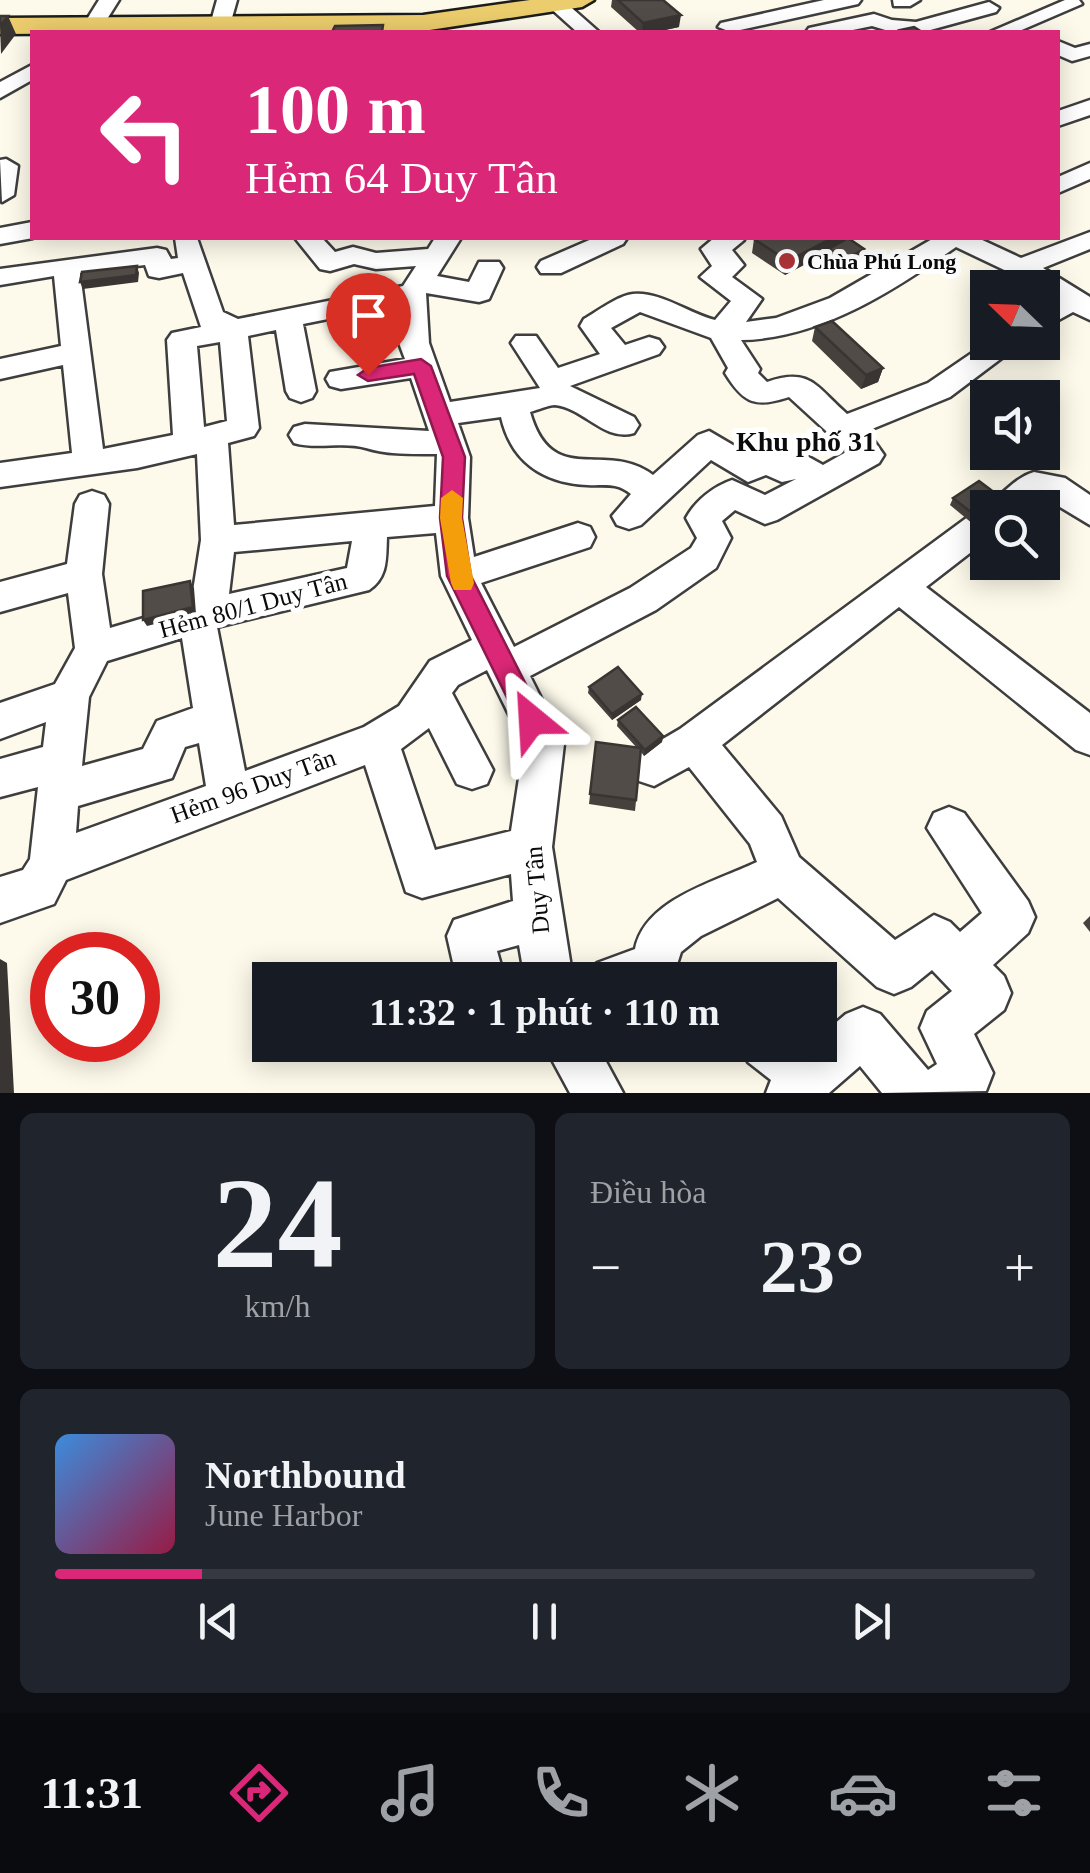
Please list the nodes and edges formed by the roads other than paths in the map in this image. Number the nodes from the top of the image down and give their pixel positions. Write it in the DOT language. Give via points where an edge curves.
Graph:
graph roads {
  1 [pos="108,0"];
  2 [pos="764,0"];
  3 [pos="851,0"];
  4 [pos="573,2"];
  5 [pos="984,4"];
  6 [pos="1072,4"];
  7 [pos="827,6"];
  8 [pos="224,12"];
  9 [pos="772,23"];
  10 [pos="0,26"];
  11 [pos="728,26"];
  12 [pos="424,28"];
  13 [pos="92,29"];
  14 [pos="333,29"];
  15 [pos="588,30"];
  16 [pos="831,30"];
  17 [pos="918,30"];
  18 [pos="1017,30"];
  19 [pos="30,72"];
  20 [pos="4,89"];
  21 [pos="30,92"];
  22 [pos="30,163"];
  23 [pos="3,167"];
  24 [pos="1090,170"];
  25 [pos="1060,185"];
  26 [pos="2,194"];
  27 [pos="30,230"];
  28 [pos="0,236"];
  29 [pos="310,240"];
  30 [pos="610,240"];
  31 [pos="731,240"];
  32 [pos="951,240"];
  33 [pos="958,240"];
  34 [pos="1090,240"];
  35 [pos="432,258"];
  36 [pos="66,266"];
  37 [pos="551,266"];
  38 [pos="489,268"];
  39 [pos="1020,268"];
  40 [pos="0,276"];
  41 [pos="1082,305"];
  42 [pos="288,319"];
  43 [pos="232,331"];
  44 [pos="722,331"];
  45 [pos="526,342"];
  46 [pos="649,347"];
  47 [pos="78,352"];
  48 [pos="618,357"];
  49 [pos="983,360"];
  50 [pos="421,366"];
  51 [pos="0,369"];
  52 [pos="342,379"];
  53 [pos="556,388"];
  54 [pos="301,391"];
  55 [pos="514,405"];
  56 [pos="623,425"];
  57 [pos="444,428"];
  58 [pos="840,429"];
  59 [pos="305,435"];
  60 [pos="201,441"];
  61 [pos="89,462"];
  62 [pos="0,475"];
  63 [pos="821,481"];
  64 [pos="1026,490"];
  65 [pos="1057,490"];
  66 [pos="1060,492"];
  67 [pos="651,496"];
  68 [pos="92,504"];
  69 [pos="716,504"];
  70 [pos="1090,512"];
  71 [pos="451,518"];
  72 [pos="371,527"];
  73 [pos="970,534"];
  74 [pos="578,537"];
  75 [pos="218,540"];
  76 [pos="84,574"];
  77 [pos="459,576"];
  78 [pos="900,587"];
  79 [pos="0,597"];
  80 [pos="202,616"];
  81 [pos="94,649"];
  82 [pos="500,659"];
  83 [pos="431,692"];
  84 [pos="69,696"];
  85 [pos="215,719"];
  86 [pos="0,720"];
  87 [pos="1090,737"];
  88 [pos="378,741"];
  89 [pos="694,742"];
  90 [pos="654,767"];
  91 [pos="472,770"];
  92 [pos="61,777"];
  93 [pos="0,778"];
  94 [pos="228,794"];
  95 [pos="950,828"];
  96 [pos="530,847"];
  97 [pos="51,864"];
  98 [pos="783,873"];
  99 [pos="0,900"];
  100 [pos="537,918"];
  101 [pos="476,962"];
  102 [pos="546,962"];
  103 [pos="652,962"];
  104 [pos="960,965"];
  105 [pos="579,1062"];
  106 [pos="780,1062"];
  107 [pos="800,1084"];
  108 [pos="598,1093"];
  109 [pos="915,1093"];
  110 [pos="938,1093"];
  1 -- 13 [label="street"];
  2 -- 9 [label="street"];
  3 -- 7 [label="street"];
  4 -- 12 [label="main road"];
  4 -- 15 [label="street"];
  5 -- 17 [label="street"];
  5 -- 18 [label="street"];
  6 -- 18 [label="street"];
  7 -- 9 [label="street"];
  7 -- 16 [label="street"];
  8 -- 13 [label="main road"];
  8 -- 14 [label="main road"];
  9 -- 11 [label="street"];
  9 -- 16 [label="street"];
  10 -- 13 [label="main road"];
  12 -- 14 [label="main road"];
  16 -- 17 [label="street" via="874,20 890,30"];
  19 -- 20 [label="street"];
  20 -- 21 [label="street"];
  22 -- 23 [label="street"];
  23 -- 26 [label="street"];
  24 -- 25 [label="street"];
  27 -- 28 [label="street"];
  29 -- 35 [label="street" via="330,263 354,255 376,261"];
  30 -- 37 [label="street"];
  31 -- 44 [label="street" via="714,249 731,265 714,277 748,299"];
  32 -- 44 [label="street" via="894,279 798,320"];
  33 -- 39 [label="street"];
  34 -- 39 [label="street"];
  35 -- 38 [label="street" via="480,293"];
  35 -- 42 [label="street"];
  35 -- 50 [label="street, Duy Tân" via="414,343"];
  36 -- 40 [label="street"];
  36 -- 43 [label="street" via="158,256 159,270 190,252 211,320 224,320"];
  36 -- 47 [label="street"];
  39 -- 41 [label="street"];
  42 -- 43 [label="street"];
  42 -- 54 [label="street"];
  43 -- 60 [label="street" via="244,428"];
  43 -- 60 [label="street" via="182,340"];
  44 -- 48 [label="street" via="636,302 594,326"];
  44 -- 58 [label="street" via="745,368 740,372 762,396 794,384"];
  45 -- 53 [label="street"];
  46 -- 48 [label="street"];
  47 -- 51 [label="street"];
  47 -- 61 [label="street"];
  48 -- 53 [label="street"];
  49 -- 58 [label="street" via="939,390"];
  50 -- 52 [label="street"];
  50 -- 57 [label="street, Duy Tân"];
  53 -- 55 [label="street"];
  53 -- 56 [label="street"];
  55 -- 57 [label="street"];
  55 -- 67 [label="street" via="519,435 546,464 574,475 626,472"];
  57 -- 59 [label="street" via="382,444 372,436"];
  57 -- 71 [label="street, Duy Tân" via="454,457"];
  58 -- 63 [label="street" via="868,456"];
  60 -- 61 [label="street"];
  60 -- 75 [label="street"];
  61 -- 62 [label="street"];
  63 -- 67 [label="street" via="796,462 782,470 769,459 748,470 709,443"];
  63 -- 69 [label="street" via="765,511 732,493"];
  64 -- 65 [label="street" via="1034,484"];
  66 -- 70 [label="street"];
  67 -- 69 [label="street"];
  68 -- 76 [label="street"];
  69 -- 82 [label="street, Hẻm 96 Duy Tân" via="702,518 714,538 704,558 643,599"];
  71 -- 72 [label="street"];
  71 -- 77 [label="street, Duy Tân"];
  72 -- 75 [label="street"];
  72 -- 80 [label="street, Hẻm 80/1 Duy Tân" via="367,573 356,580"];
  73 -- 78 [label="street"];
  74 -- 77 [label="street"];
  75 -- 80 [label="street"];
  76 -- 79 [label="street"];
  76 -- 81 [label="street"];
  77 -- 82 [label="street, Duy Tân"];
  78 -- 87 [label="street"];
  78 -- 89 [label="street"];
  80 -- 81 [label="street, Hẻm 80/1 Duy Tân"];
  80 -- 85 [label="street"];
  81 -- 84 [label="street"];
  82 -- 83 [label="street, Hẻm 96 Duy Tân" via="444,673"];
  82 -- 96 [label="street, Duy Tân" via="544,744"];
  83 -- 88 [label="street, Hẻm 96 Duy Tân" via="413,719"];
  83 -- 91 [label="street"];
  84 -- 86 [label="street"];
  84 -- 92 [label="street"];
  85 -- 92 [label="street" via="171,734 157,764"];
  85 -- 94 [label="street"];
  88 -- 94 [label="street, Hẻm 96 Duy Tân"];
  88 -- 96 [label="street" via="422,876"];
  89 -- 90 [label="street"];
  89 -- 98 [label="street" via="766,831"];
  92 -- 93 [label="street"];
  92 -- 97 [label="street"];
  94 -- 97 [label="street, Hẻm 96 Duy Tân"];
  95 -- 104 [label="street" via="1012,917"];
  96 -- 100 [label="street, Duy Tân"];
  97 -- 99 [label="street, Hẻm 96 Duy Tân" via="38,888"];
  98 -- 103 [label="street" via="684,920 660,938"];
  98 -- 104 [label="street" via="894,970 934,938"];
  100 -- 101 [label="street" via="470,936"];
  100 -- 102 [label="street, Duy Tân"];
  104 -- 110 [label="street" via="987,992 944,1028 968,1073"];
  105 -- 108 [label="street"];
  106 -- 107 [label="street"];
  107 -- 109 [label="street" via="863,1031"];
}
